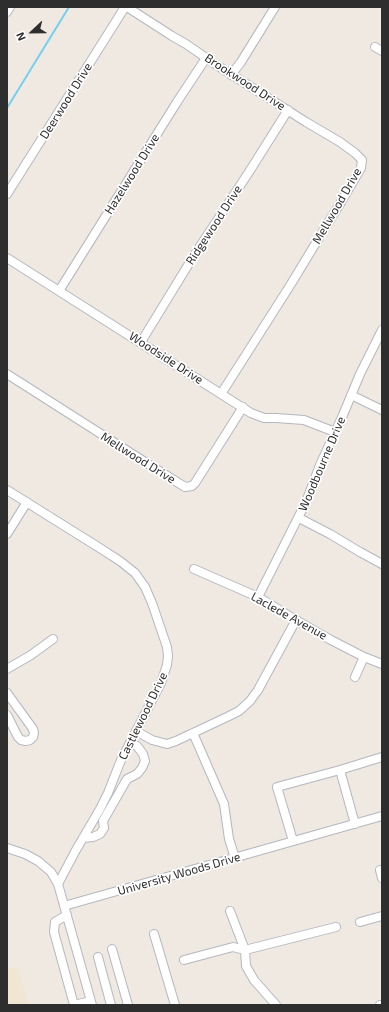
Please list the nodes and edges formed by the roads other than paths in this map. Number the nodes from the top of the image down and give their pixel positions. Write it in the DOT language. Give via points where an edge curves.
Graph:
graph roads {
  1 [pos="10,7"];
  2 [pos="126,7"];
  3 [pos="275,7"];
  4 [pos="7,12"];
  5 [pos="206,58"];
  6 [pos="231,74"];
  7 [pos="288,110"];
  8 [pos="362,160"];
  9 [pos="7,194"];
  10 [pos="7,258"];
  11 [pos="59,291"];
  12 [pos="382,330"];
  13 [pos="141,342"];
  14 [pos="7,374"];
  15 [pos="221,394"];
  16 [pos="351,395"];
  17 [pos="243,407"];
  18 [pos="382,410"];
  19 [pos="335,432"];
  20 [pos="7,490"];
  21 [pos="27,502"];
  22 [pos="299,518"];
  23 [pos="7,534"];
  24 [pos="382,564"];
  25 [pos="194,569"];
  26 [pos="258,597"];
  27 [pos="296,620"];
  28 [pos="53,639"];
  29 [pos="364,657"];
  30 [pos="382,664"];
  31 [pos="7,669"];
  32 [pos="355,677"];
  33 [pos="7,693"];
  34 [pos="7,715"];
  35 [pos="136,731"];
  36 [pos="193,733"];
  37 [pos="130,743"];
  38 [pos="382,757"];
  39 [pos="340,770"];
  40 [pos="382,816"];
  41 [pos="355,824"];
  42 [pos="83,838"];
  43 [pos="293,841"];
  44 [pos="7,848"];
  45 [pos="235,858"];
  46 [pos="58,884"];
  47 [pos="64,906"];
  48 [pos="230,911"];
  49 [pos="67,915"];
  50 [pos="382,916"];
  51 [pos="360,922"];
  52 [pos="336,927"];
  53 [pos="154,934"];
  54 [pos="112,949"];
  55 [pos="245,950"];
  56 [pos="98,957"];
  57 [pos="184,960"];
  58 [pos="91,1003"];
  59 [pos="74,1005"];
  60 [pos="111,1005"];
  61 [pos="128,1005"];
  62 [pos="175,1005"];
  63 [pos="276,1005"];
  1 -- 4 [label="street"];
  2 -- 5 [label="street, Brookwood Drive"];
  2 -- 9 [label="street, Deerwood Drive"];
  3 -- 6 [label="street"];
  5 -- 6 [label="street, Brookwood Drive"];
  5 -- 11 [label="street, Hazelwood Drive"];
  6 -- 7 [label="street, Brookwood Drive"];
  7 -- 8 [label="street, Brookwood Drive" via="355,152"];
  7 -- 13 [label="street, Ridgewood Drive"];
  8 -- 15 [label="street, Mellwood Drive" via="361,168 342,202"];
  10 -- 11 [label="street, Woodside Drive"];
  11 -- 13 [label="street, Woodside Drive"];
  12 -- 16 [label="street, Woodbourne Drive"];
  13 -- 15 [label="street, Woodside Drive"];
  14 -- 17 [label="street, Mellwood Drive" via="185,487 195,483"];
  15 -- 17 [label="street, Woodside Drive"];
  16 -- 18 [label="street"];
  16 -- 19 [label="street, Woodbourne Drive"];
  17 -- 19 [label="street, Woodside Drive" via="259,416 304,420"];
  19 -- 22 [label="street, Woodbourne Drive"];
  20 -- 21 [label="street, Castlewood Drive"];
  21 -- 23 [label="street"];
  21 -- 35 [label="street, Castlewood Drive" via="120,561 135,573 145,587 168,656 161,683"];
  22 -- 24 [label="street"];
  22 -- 26 [label="street, Woodbourne Drive"];
  25 -- 26 [label="street, Laclede Avenue"];
  26 -- 27 [label="street, Laclede Avenue"];
  27 -- 29 [label="street, Laclede Avenue"];
  27 -- 36 [label="street" via="250,701 233,714"];
  28 -- 31 [label="street"];
  29 -- 30 [label="street, Laclede Avenue"];
  29 -- 32 [label="street"];
  33 -- 34 [label="street" via="33,729 33,737 30,740 21,740"];
  35 -- 36 [label="street" via="152,740 167,744"];
  35 -- 37 [label="street, Castlewood Drive"];
  36 -- 45 [label="street" via="224,804 229,839"];
  37 -- 42 [label="street, Castlewood Drive" via="102,805"];
  37 -- 42 [label="street" via="137,746 143,754 145,760 142,768 127,779 103,821 104,828 100,834"];
  38 -- 39 [label="street"];
  39 -- 41 [label="street"];
  39 -- 43 [label="street" via="277,787"];
  40 -- 41 [label="street, University Woods Drive"];
  41 -- 43 [label="street, University Woods Drive"];
  42 -- 46 [label="street, Castlewood Drive"];
  43 -- 45 [label="street, University Woods Drive"];
  44 -- 46 [label="street" via="38,861 51,872"];
  45 -- 47 [label="street, University Woods Drive"];
  46 -- 47 [label="street"];
  47 -- 49 [label="street"];
  48 -- 55 [label="street"];
  49 -- 58 [label="street"];
  49 -- 59 [label="street" via="55,922 54,932"];
  50 -- 51 [label="street"];
  52 -- 55 [label="street"];
  53 -- 62 [label="street"];
  54 -- 61 [label="street"];
  55 -- 57 [label="street" via="233,947"];
  55 -- 63 [label="street" via="246,966 254,980"];
  56 -- 60 [label="street"];
  58 -- 59 [label="street"];
}
